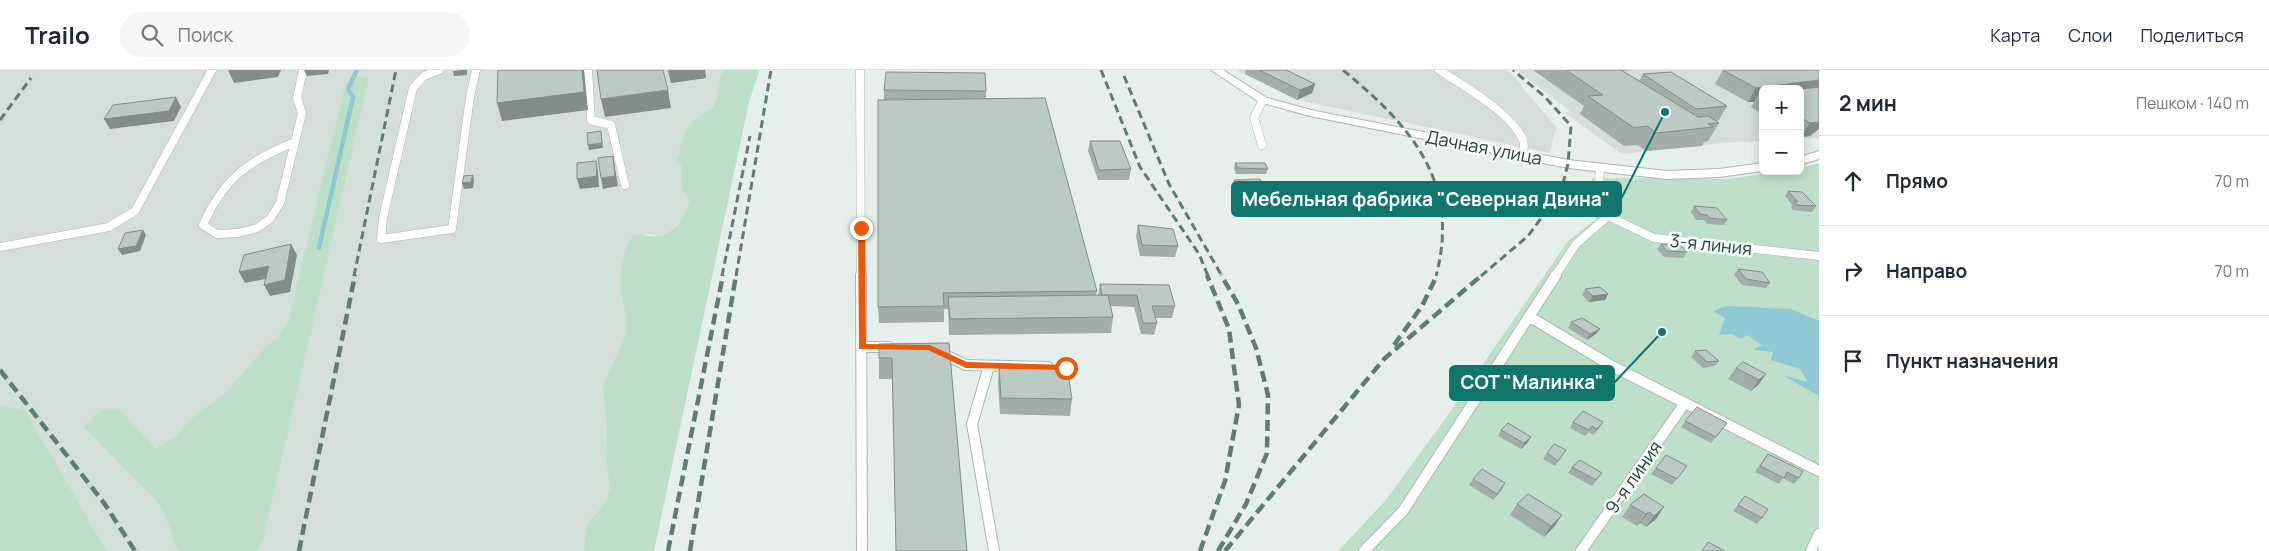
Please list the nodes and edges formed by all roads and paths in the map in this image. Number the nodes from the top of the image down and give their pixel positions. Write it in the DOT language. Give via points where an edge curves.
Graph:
graph roads {
  1 [pos="212,70"];
  2 [pos="302,70"];
  3 [pos="439,70"];
  4 [pos="476,70"];
  5 [pos="588,70"];
  6 [pos="860,70"];
  7 [pos="1216,70"];
  8 [pos="1439,70"];
  9 [pos="1263,100"];
  10 [pos="295,142"];
  11 [pos="1262,145"];
  12 [pos="1523,155"];
  13 [pos="1759,167"];
  14 [pos="1600,169"];
  15 [pos="625,185"];
  16 [pos="1608,216"];
  17 [pos="0,247"];
  18 [pos="1819,256"];
  19 [pos="1530,317"];
  20 [pos="862,347"];
  21 [pos="901,347"];
  22 [pos="930,347"];
  23 [pos="989,366"];
  24 [pos="1056,367"];
  25 [pos="1685,403"];
  26 [pos="1819,471"];
  27 [pos="1819,534"];
  28 [pos="862,551"];
  29 [pos="994,551"];
  30 [pos="1364,551"];
  31 [pos="1581,551"];
  32 [pos="1811,551"];
  1 -- 17 [label="lane" via="135,211 109,228"];
  2 -- 10 [label="lane" via="297,98 302,113"];
  3 -- 4 [label="lane" via="424,76 413,88 381,239 452,229"];
  5 -- 15 [label="lane" via="591,120 611,125"];
  6 -- 20 [label="lane"];
  7 -- 9 [label="street, Дачная улица"];
  8 -- 12 [label="lane" via="1474,93 1517,130 1524,142"];
  9 -- 11 [label="lane" via="1254,118"];
  9 -- 12 [label="street, Дачная улица" via="1314,114"];
  10 -- 10 [label="lane" via="280,203 270,219 257,228 238,233 217,234 203,225 218,193 231,178 248,163"];
  12 -- 14 [label="street, Дачная улица"];
  13 -- 14 [label="street, Дачная улица" via="1719,173 1667,175"];
  14 -- 16 [label="lane" via="1598,196 1607,205"];
  16 -- 18 [label="lane, 3-я линия" via="1654,238"];
  16 -- 19 [label="lane" via="1576,244"];
  19 -- 25 [label="lane" via="1612,366"];
  19 -- 30 [label="lane" via="1403,510"];
  20 -- 21 [label="lane"];
  20 -- 28 [label="lane"];
  22 -- 23 [label="lane" via="966,365"];
  23 -- 24 [label="lane"];
  23 -- 29 [label="lane" via="972,424"];
  25 -- 26 [label="lane"];
  25 -- 31 [label="lane, 9-я линия"];
  27 -- 32 [label="lane"];
}
